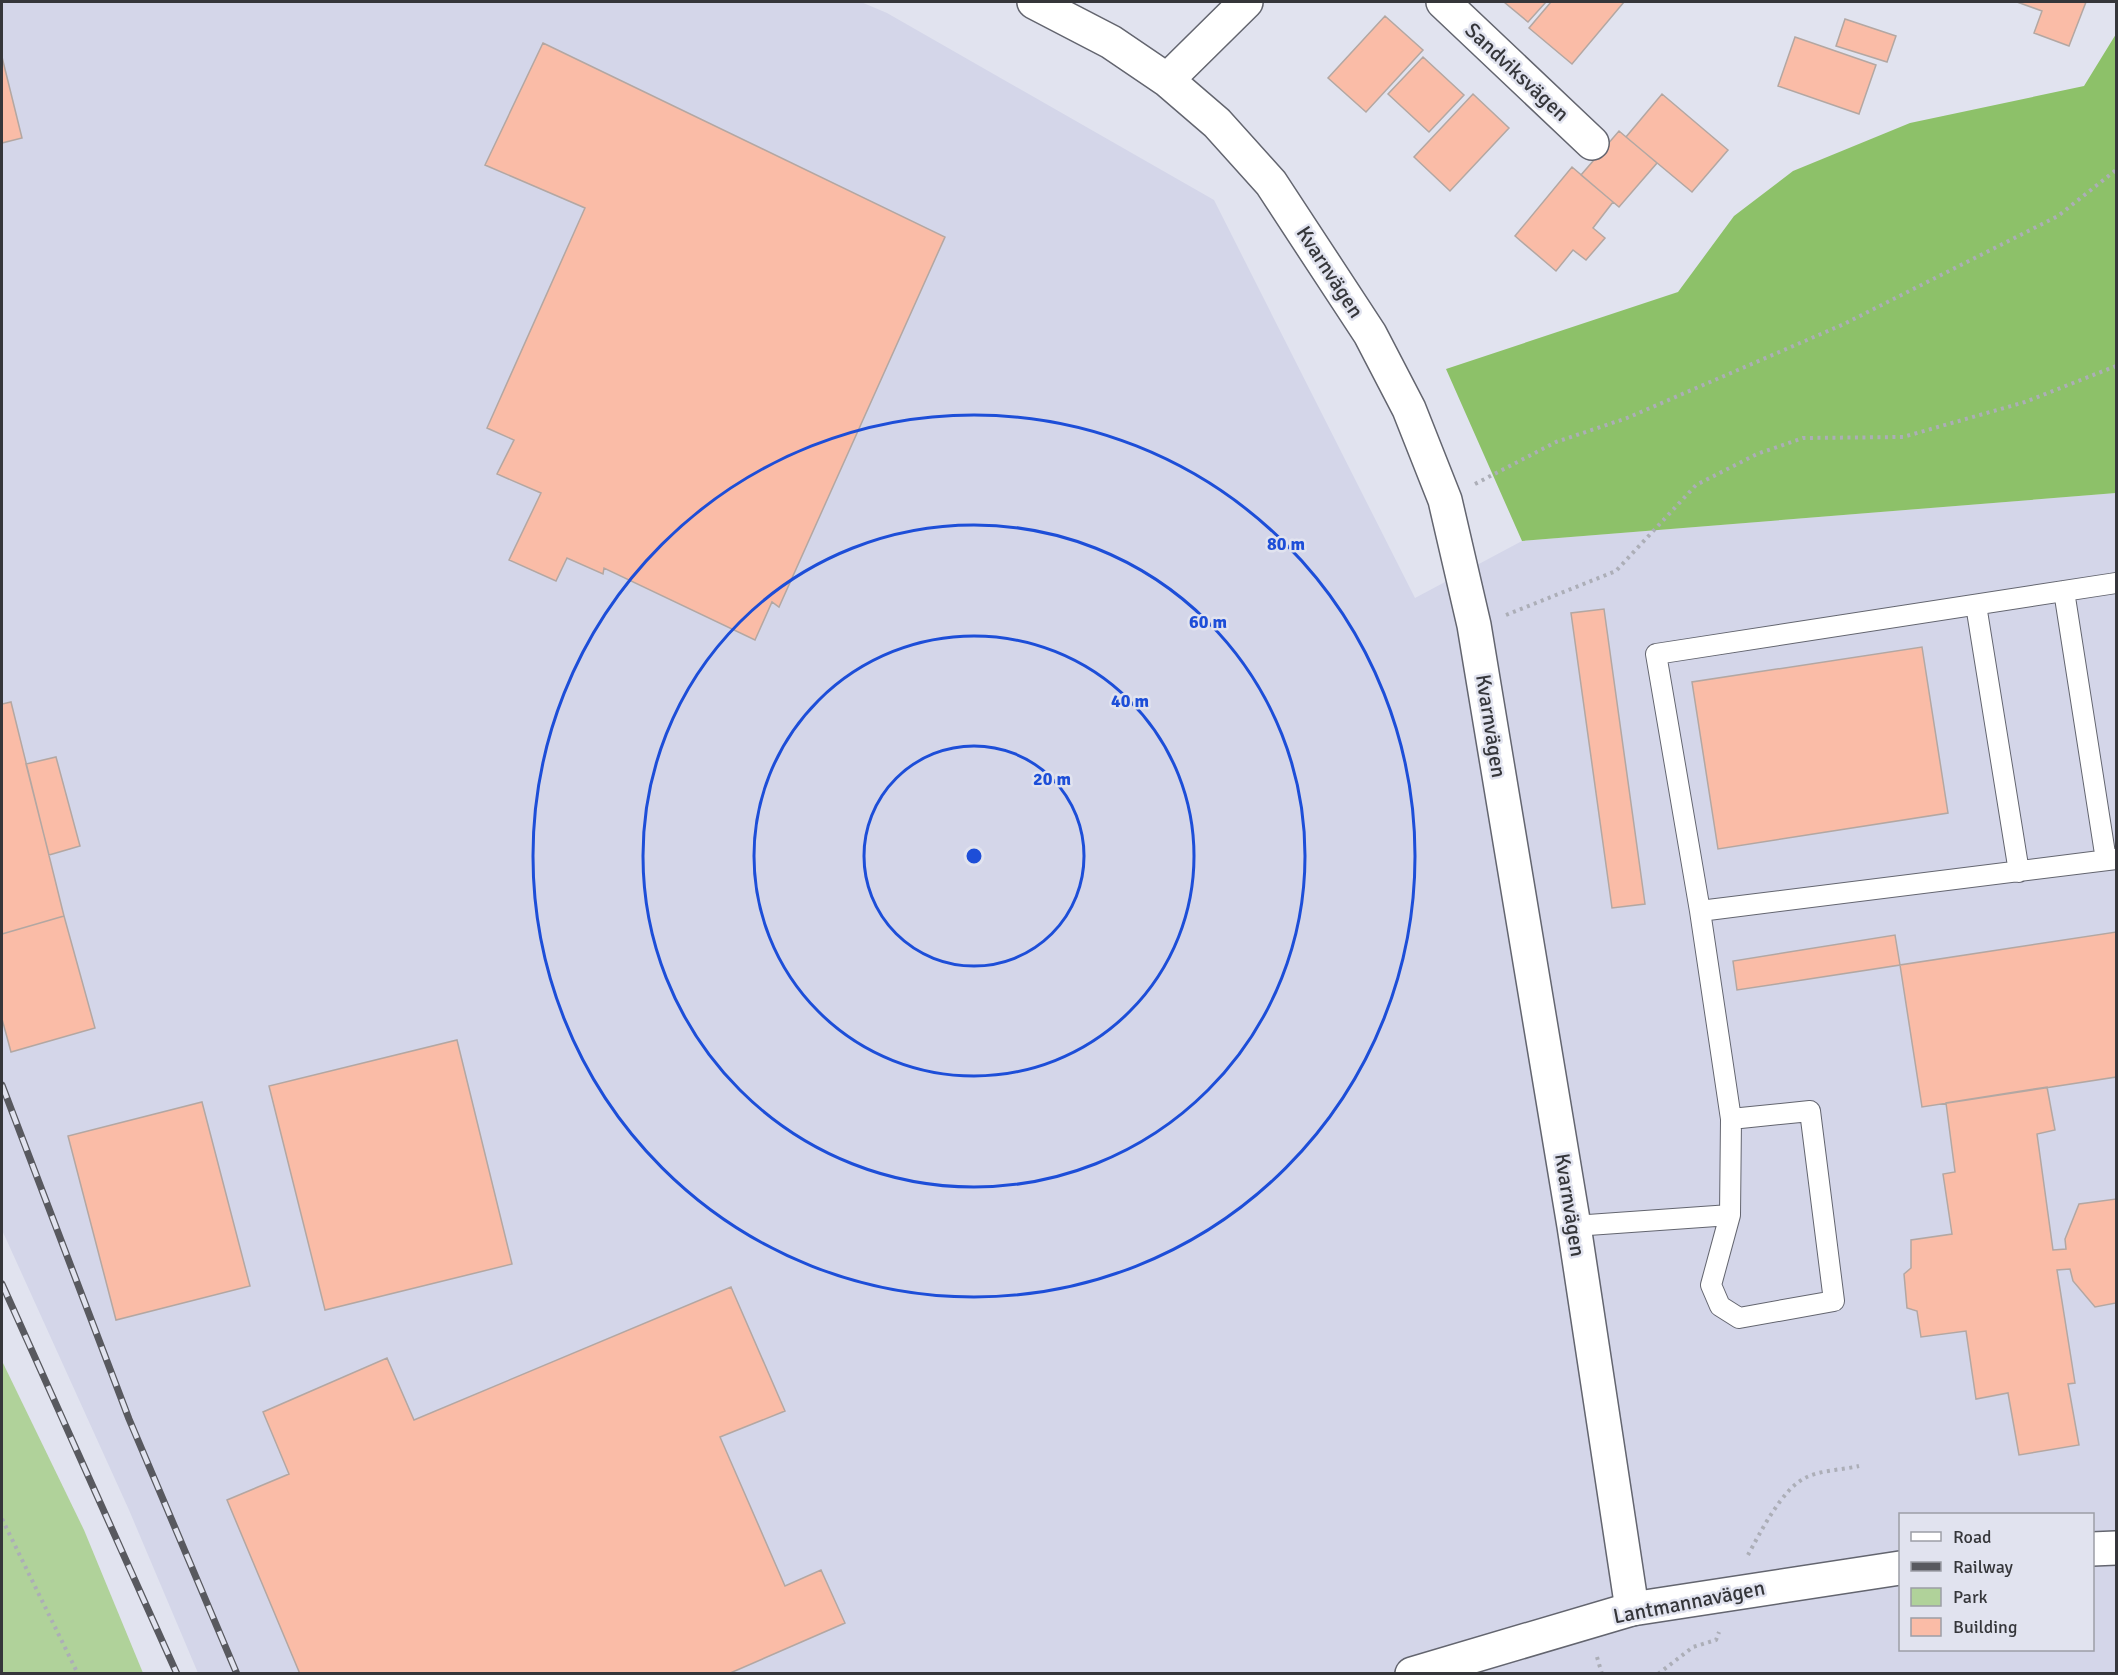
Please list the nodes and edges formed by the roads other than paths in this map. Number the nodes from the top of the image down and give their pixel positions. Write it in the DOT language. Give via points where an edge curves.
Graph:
graph roads {
  1 [pos="1034,2"];
  2 [pos="1246,2"];
  3 [pos="1443,2"];
  4 [pos="1167,80"];
  5 [pos="1592,143"];
  6 [pos="2116,584"];
  7 [pos="2064,591"];
  8 [pos="1976,605"];
  9 [pos="2111,860"];
  10 [pos="2019,872"];
  11 [pos="1700,911"];
  12 [pos="1731,1119"];
  13 [pos="1730,1215"];
  14 [pos="1574,1226"];
  15 [pos="2116,1548"];
  16 [pos="2094,1549"];
  17 [pos="1899,1568"];
  18 [pos="1632,1609"];
  19 [pos="1412,1674"];
  1 -- 4 [label="street, Kvarnvägen" via="1111,42"];
  2 -- 4 [label="street"];
  3 -- 5 [label="street, Sandviksvägen"];
  4 -- 14 [label="street, Kvarnvägen" via="1233,140 1271,183 1309,239 1370,334 1409,409 1445,500 1474,625"];
  6 -- 7 [label="lane"];
  7 -- 8 [label="lane"];
  7 -- 9 [label="lane"];
  8 -- 10 [label="lane"];
  8 -- 11 [label="lane" via="1656,654"];
  9 -- 10 [label="lane"];
  10 -- 11 [label="lane"];
  11 -- 12 [label="lane"];
  12 -- 13 [label="lane"];
  12 -- 13 [label="lane" via="1810,1111 1834,1301 1739,1318 1720,1306 1710,1285"];
  13 -- 14 [label="lane"];
  14 -- 18 [label="street, Kvarnvägen"];
  15 -- 16 [label="street"];
  17 -- 18 [label="street, Lantmannavägen"];
  18 -- 19 [label="street, Lantmannavägen"];
}
